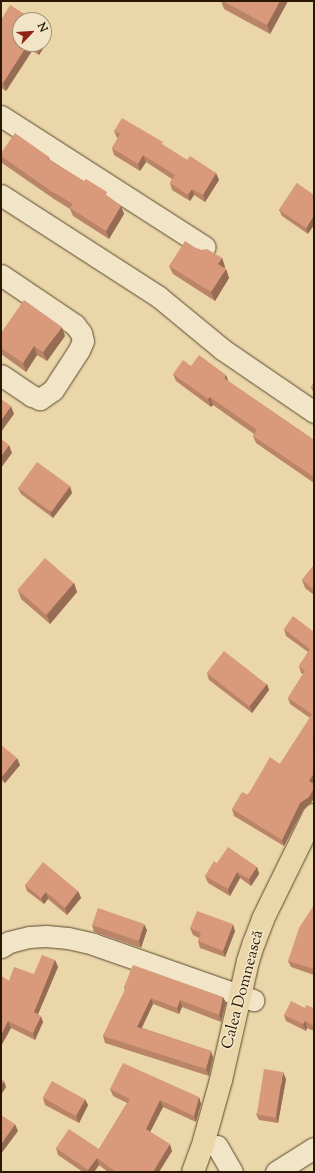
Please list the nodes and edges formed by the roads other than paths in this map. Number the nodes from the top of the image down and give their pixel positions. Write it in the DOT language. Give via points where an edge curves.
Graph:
graph roads {
  1 [pos="1,116"];
  2 [pos="1,195"];
  3 [pos="205,247"];
  4 [pos="1,275"];
  5 [pos="1,375"];
  6 [pos="314,412"];
  7 [pos="314,815"];
  8 [pos="314,846"];
  9 [pos="1,947"];
  10 [pos="247,998"];
  11 [pos="217,1146"];
  12 [pos="314,1148"];
  13 [pos="193,1172"];
  14 [pos="208,1172"];
  15 [pos="232,1172"];
  16 [pos="276,1172"];
  1 -- 3 [label="street"];
  2 -- 6 [label="street" via="159,297 222,349"];
  4 -- 5 [label="street" via="75,325 81,333 82,341 80,350 53,390 40,399"];
  7 -- 10 [label="main road, Calea Domnească" via="263,919 248,962"];
  8 -- 10 [label="main road, Calea Domnească" via="266,948"];
  9 -- 10 [label="street" via="9,942 29,937 68,938 94,944"];
  10 -- 11 [label="main road, Calea Domnească" via="239,1066"];
  10 -- 13 [label="main road, Calea Domnească"];
  11 -- 14 [label="main road, Calea Domnească"];
  11 -- 15 [label="street"];
  12 -- 16 [label="street"];
}
